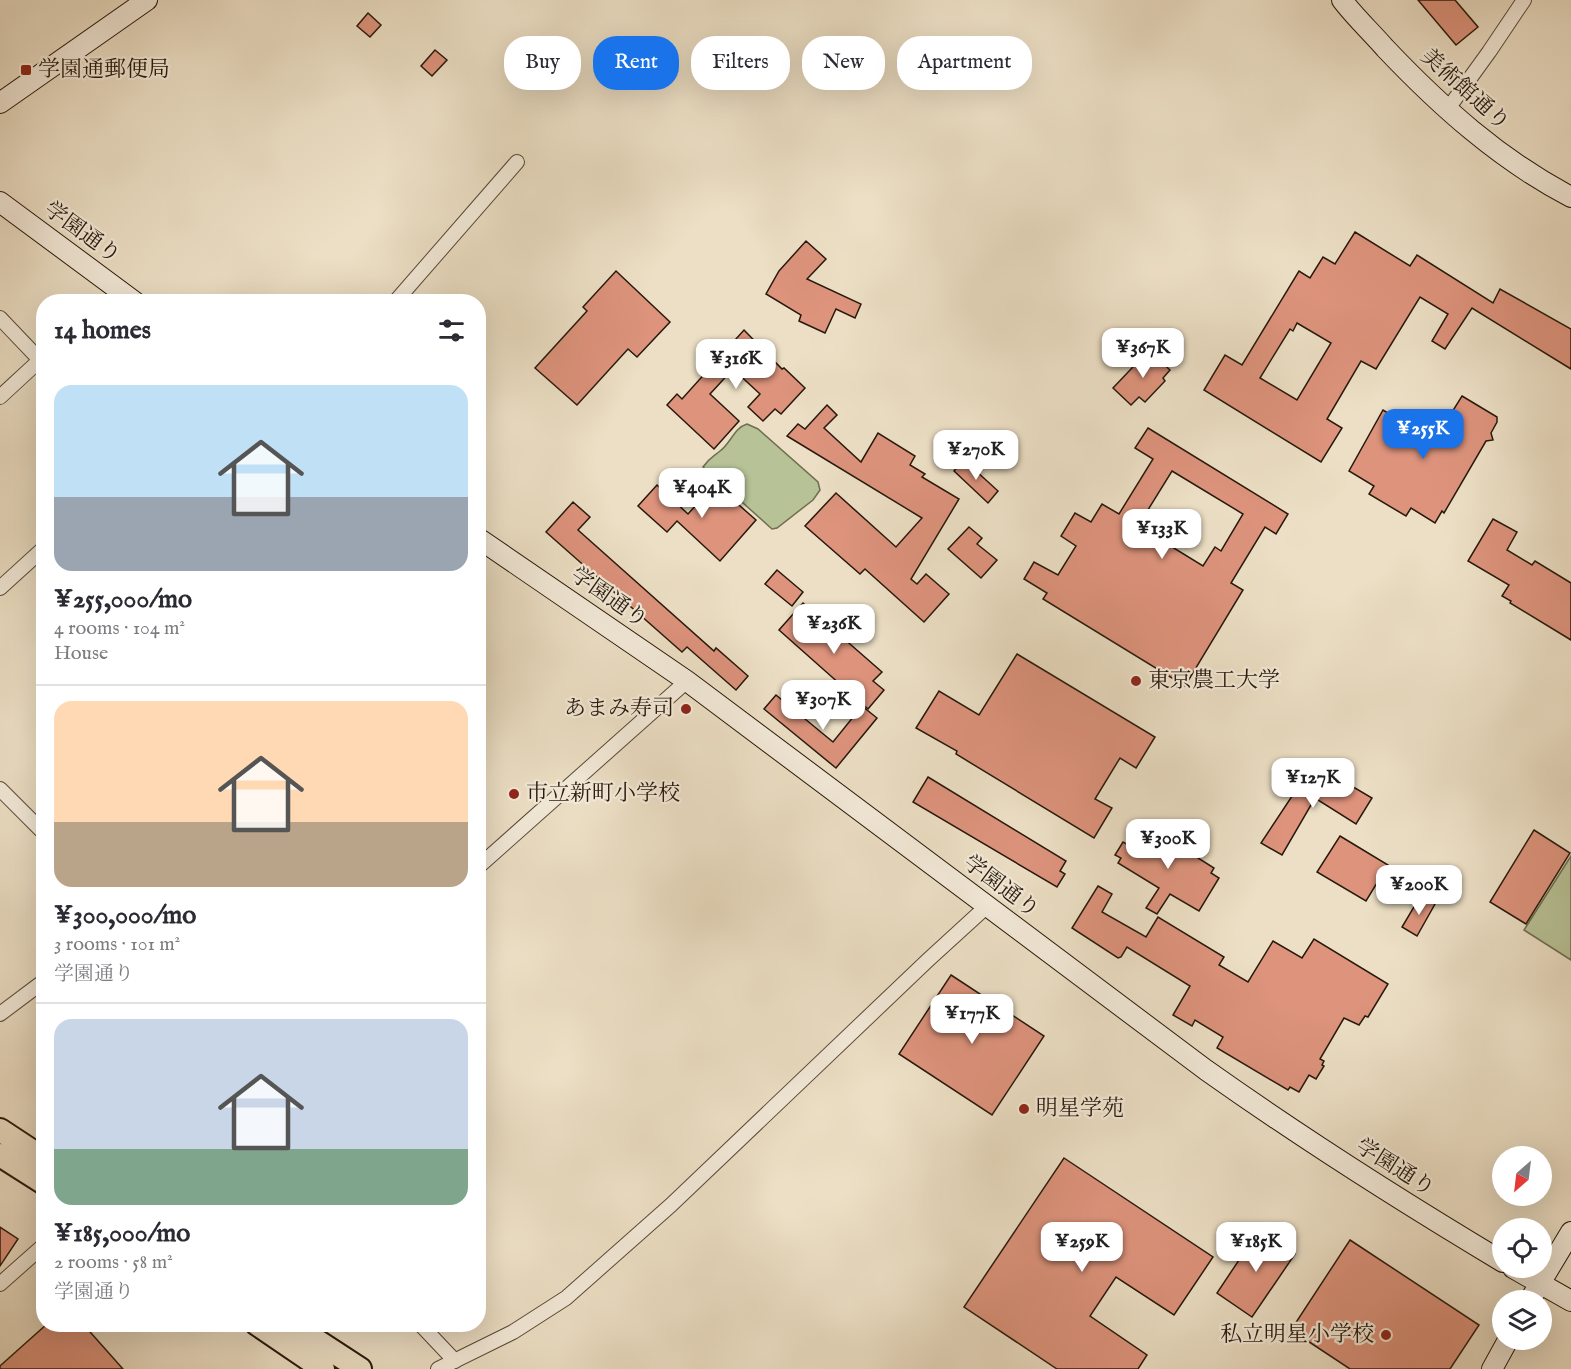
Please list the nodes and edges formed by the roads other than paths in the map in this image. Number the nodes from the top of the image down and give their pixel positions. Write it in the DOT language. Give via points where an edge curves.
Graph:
graph roads {
  1 [pos="147,0"];
  2 [pos="1342,0"];
  3 [pos="1524,0"];
  4 [pos="0,103"];
  5 [pos="1447,110"];
  6 [pos="517,162"];
  7 [pos="1571,197"];
  8 [pos="0,202"];
  9 [pos="124,294"];
  10 [pos="402,294"];
  11 [pos="0,318"];
  12 [pos="36,356"];
  13 [pos="36,364"];
  14 [pos="0,397"];
  15 [pos="486,543"];
  16 [pos="36,555"];
  17 [pos="0,588"];
  18 [pos="687,681"];
  19 [pos="0,789"];
  20 [pos="36,825"];
  21 [pos="486,860"];
  22 [pos="986,907"];
  23 [pos="36,987"];
  24 [pos="0,1014"];
  25 [pos="0,1130"];
  26 [pos="36,1154"];
  27 [pos="0,1155"];
  28 [pos="36,1178"];
  29 [pos="1571,1232"];
  30 [pos="36,1252"];
  31 [pos="1492,1255"];
  32 [pos="1522,1278"];
  33 [pos="0,1284"];
  34 [pos="1533,1290"];
  35 [pos="1536,1290"];
  36 [pos="1552,1296"];
  37 [pos="1571,1300"];
  38 [pos="269,1332"];
  39 [pos="303,1332"];
  40 [pos="428,1332"];
  41 [pos="1502,1350"];
  42 [pos="455,1361"];
  43 [pos="323,1369"];
  44 [pos="360,1369"];
  45 [pos="438,1369"];
  46 [pos="1492,1369"];
  1 -- 4 [label="street"];
  2 -- 5 [label="street, 美術館通り"];
  3 -- 5 [label="street"];
  5 -- 7 [label="street, 美術館通り" via="1519,166"];
  6 -- 10 [label="street"];
  8 -- 9 [label="street, 学園通り"];
  11 -- 12 [label="street"];
  13 -- 14 [label="street"];
  15 -- 18 [label="street, 学園通り"];
  16 -- 17 [label="street"];
  18 -- 21 [label="street"];
  18 -- 22 [label="street, 学園通り"];
  19 -- 20 [label="street"];
  22 -- 31 [label="street, 学園通り" via="1280,1123"];
  22 -- 42 [label="street" via="671,1205 566,1298 513,1332"];
  23 -- 24 [label="street"];
  25 -- 26 [label="main road"];
  27 -- 28 [label="main road"];
  29 -- 35 [label="street"];
  30 -- 33 [label="street"];
  32 -- 34 [label="street"];
  36 -- 37 [label="street"];
  38 -- 43 [label="main road"];
  39 -- 44 [label="main road"];
  40 -- 42 [label="street"];
  41 -- 46 [label="street"];
  42 -- 45 [label="street"];
}
